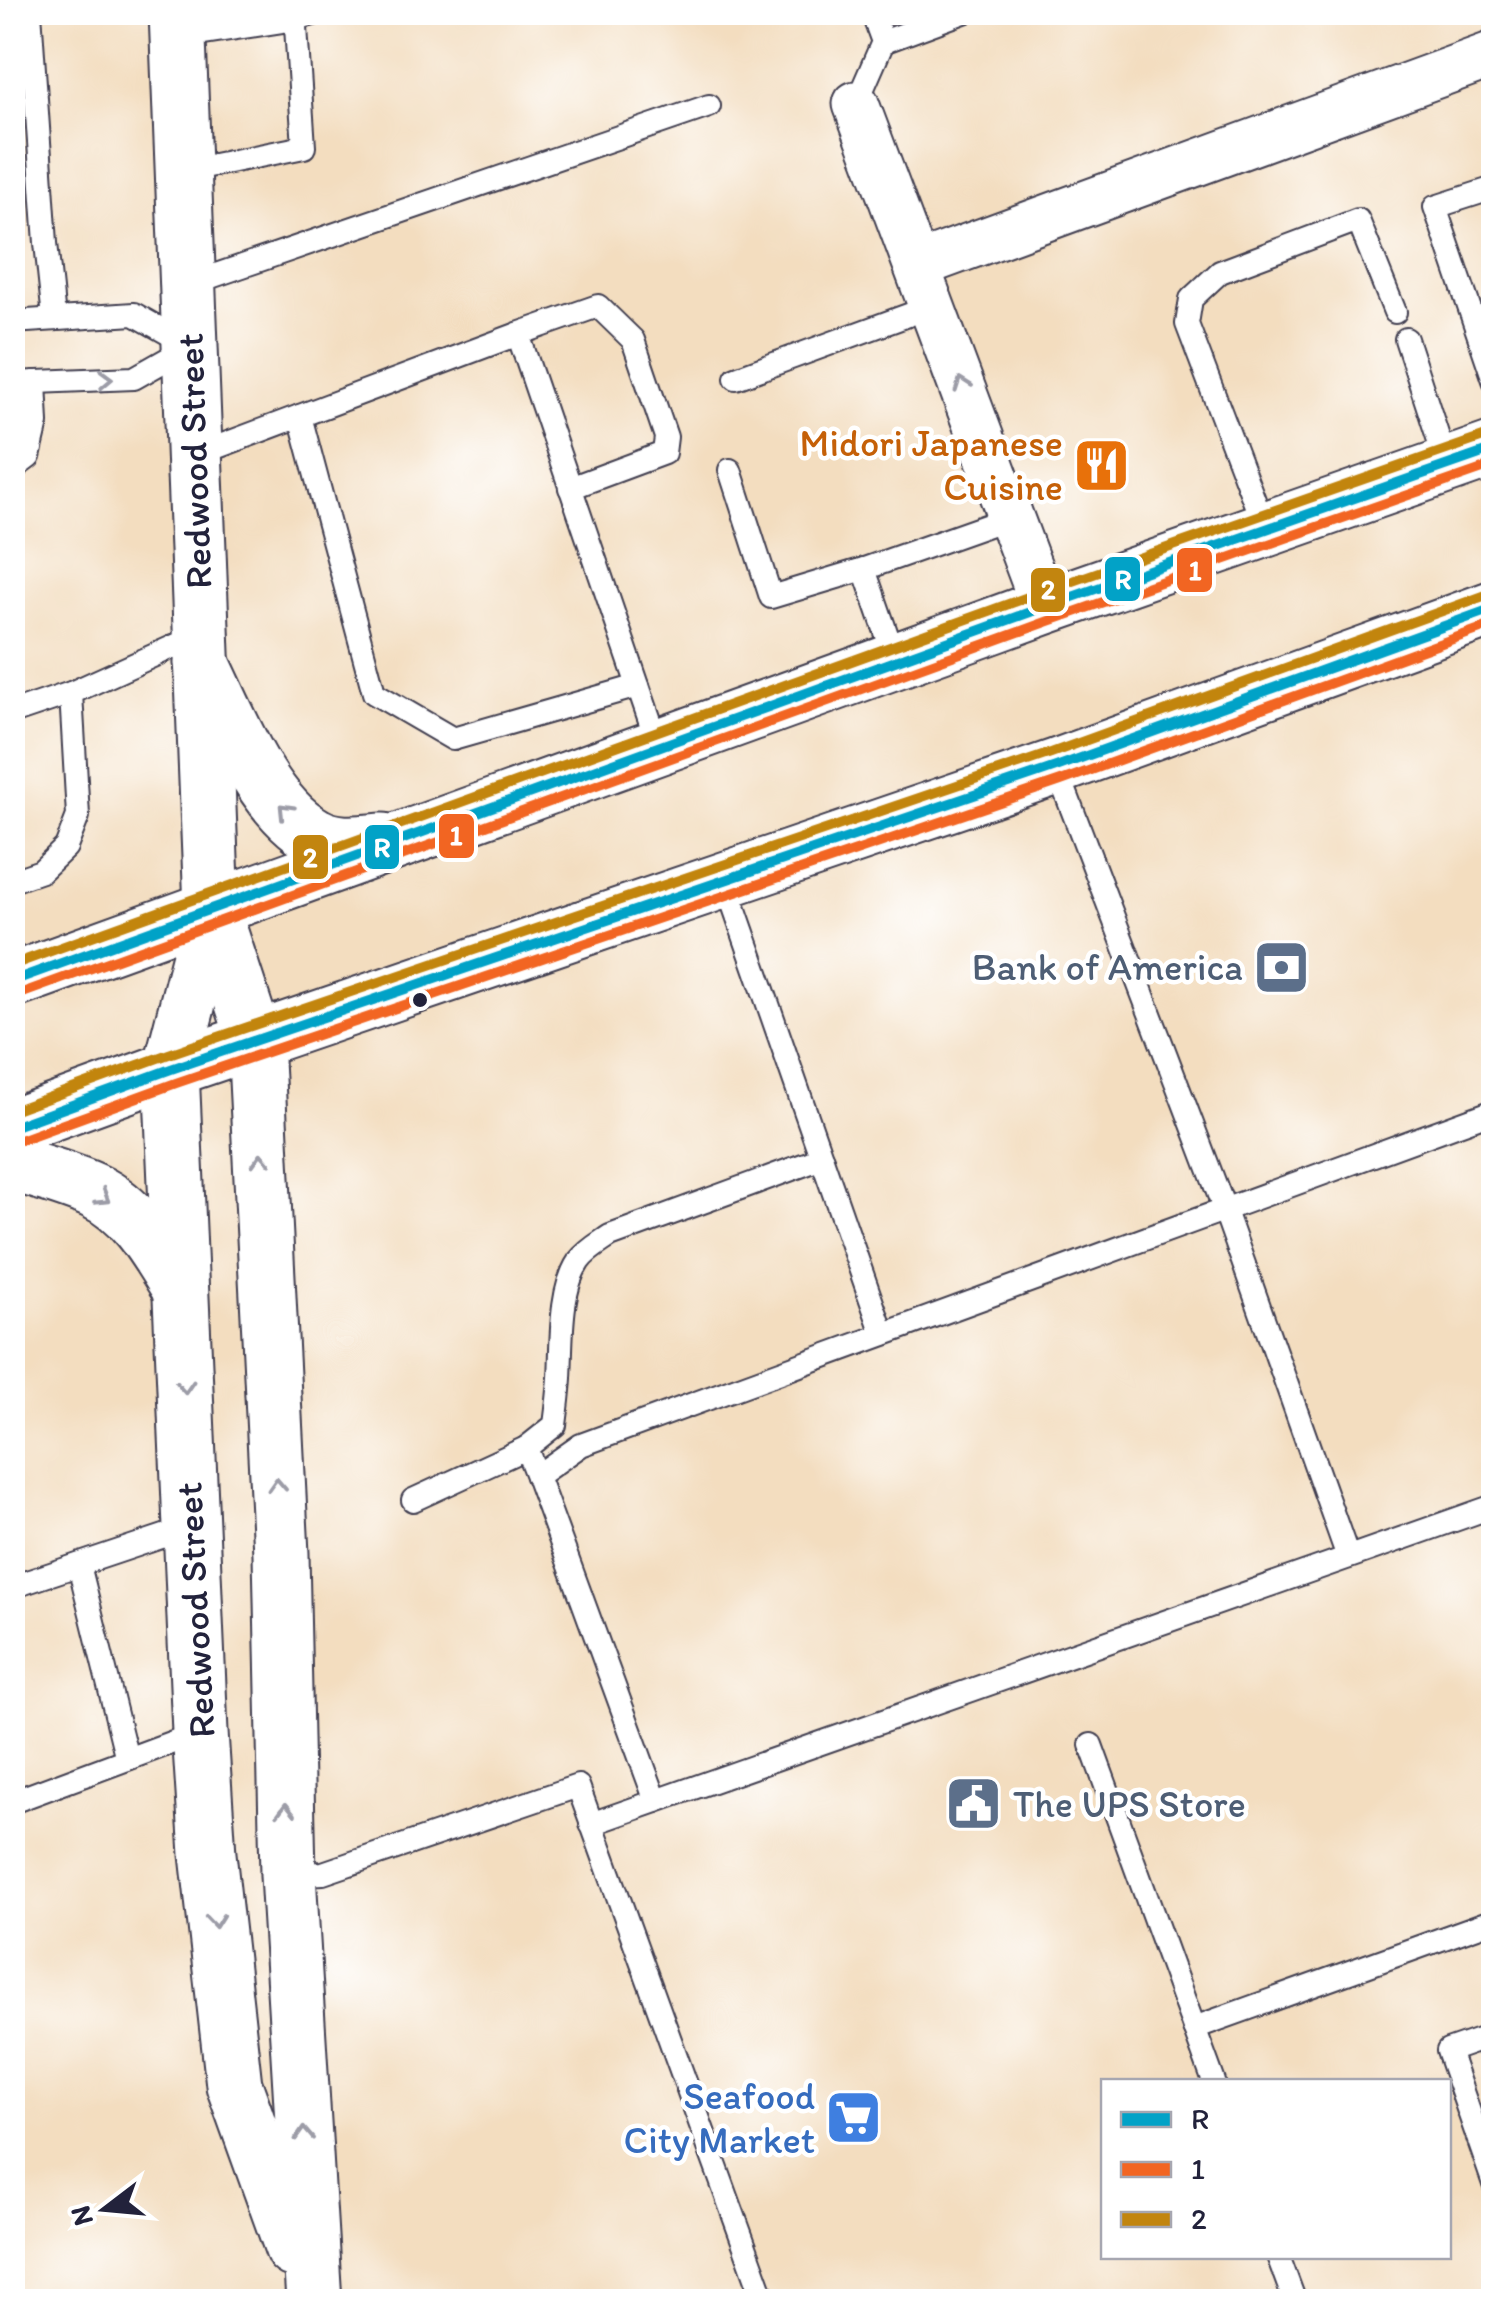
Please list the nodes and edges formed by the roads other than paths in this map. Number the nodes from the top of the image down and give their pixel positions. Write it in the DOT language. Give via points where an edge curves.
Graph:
graph roads {
  1 [pos="30,12"];
  2 [pos="320,12"];
  3 [pos="872,12"];
  4 [pos="964,12"];
  5 [pos="296,16"];
  6 [pos="177,25"];
  7 [pos="883,42"];
  8 [pos="1494,54"];
  9 [pos="856,104"];
  10 [pos="709,106"];
  11 [pos="182,172"];
  12 [pos="1494,188"];
  13 [pos="918,265"];
  14 [pos="187,285"];
  15 [pos="933,306"];
  16 [pos="1395,312"];
  17 [pos="54,318"];
  18 [pos="12,322"];
  19 [pos="518,334"];
  20 [pos="1406,339"];
  21 [pos="190,346"];
  22 [pos="736,378"];
  23 [pos="1494,380"];
  24 [pos="24,382"];
  25 [pos="300,416"];
  26 [pos="192,456"];
  27 [pos="1470,457"];
  28 [pos="12,470"];
  29 [pos="730,470"];
  30 [pos="570,488"];
  31 [pos="1010,517"];
  32 [pos="1265,529"];
  33 [pos="864,569"];
  34 [pos="1044,607"];
  35 [pos="1494,608"];
  36 [pos="201,648"];
  37 [pos="896,661"];
  38 [pos="638,686"];
  39 [pos="71,694"];
  40 [pos="12,714"];
  41 [pos="659,747"];
  42 [pos="1056,766"];
  43 [pos="406,839"];
  44 [pos="725,881"];
  45 [pos="12,882"];
  46 [pos="212,910"];
  47 [pos="12,981"];
  48 [pos="255,1040"];
  49 [pos="171,1069"];
  50 [pos="1494,1111"];
  51 [pos="12,1126"];
  52 [pos="822,1158"];
  53 [pos="12,1163"];
  54 [pos="1224,1208"];
  55 [pos="180,1289"];
  56 [pos="883,1334"];
  57 [pos="526,1448"];
  58 [pos="536,1476"];
  59 [pos="413,1500"];
  60 [pos="1494,1506"];
  61 [pos="191,1527"];
  62 [pos="1348,1557"];
  63 [pos="80,1565"];
  64 [pos="12,1587"];
  65 [pos="200,1732"];
  66 [pos="1091,1744"];
  67 [pos="127,1759"];
  68 [pos="656,1801"];
  69 [pos="12,1802"];
  70 [pos="591,1824"];
  71 [pos="288,1874"];
  72 [pos="1494,1920"];
  73 [pos="1194,2028"];
  74 [pos="1494,2035"];
  75 [pos="1213,2079"];
  76 [pos="1494,2184"];
  77 [pos="1279,2259"];
  78 [pos="313,2302"];
  79 [pos="765,2302"];
  80 [pos="1294,2302"];
  1 -- 17 [label="lane"];
  2 -- 5 [label="lane"];
  3 -- 7 [label="lane"];
  4 -- 7 [label="lane"];
  5 -- 6 [label="lane"];
  5 -- 11 [label="lane" via="304,147"];
  6 -- 11 [label="main road, Redwood Street"];
  7 -- 9 [label="lane"];
  8 -- 13 [label="street"];
  9 -- 13 [label="street"];
  10 -- 14 [label="lane"];
  11 -- 14 [label="main road, Redwood Street"];
  12 -- 23 [label="lane" via="1435,207"];
  13 -- 15 [label="street"];
  14 -- 21 [label="main road, Redwood Street"];
  15 -- 22 [label="lane"];
  31 -- 15 [label="street, one-way"];
  16 -- 32 [label="lane" via="1358,220 1220,272 1191,299 1187,324"];
  17 -- 18 [label="lane"];
  17 -- 21 [label="lane" via="134,314"];
  19 -- 25 [label="lane"];
  19 -- 30 [label="lane"];
  19 -- 30 [label="lane" via="598,306 633,340 650,388 666,437 664,453"];
  20 -- 27 [label="lane"];
  24 -- 21 [label="lane, one-way" via="134,378"];
  21 -- 26 [label="main road, Redwood Street"];
  24 -- 28 [label="lane" via="37,423 29,457"];
  25 -- 26 [label="lane"];
  25 -- 38 [label="lane" via="374,693 452,739"];
  26 -- 36 [label="main road, Redwood Street"];
  27 -- 32 [label="main road"];
  29 -- 33 [label="lane" via="771,596"];
  30 -- 38 [label="lane"];
  31 -- 33 [label="lane"];
  31 -- 34 [label="street"];
  32 -- 34 [label="main road"];
  33 -- 37 [label="lane"];
  34 -- 37 [label="main road"];
  35 -- 42 [label="main road"];
  36 -- 39 [label="lane"];
  43 -- 36 [label="main road, one-way" via="347,844 316,836 284,813 261,781"];
  36 -- 46 [label="main road, Redwood Street"];
  37 -- 41 [label="main road"];
  38 -- 41 [label="lane"];
  39 -- 40 [label="lane"];
  39 -- 45 [label="lane" via="78,816 66,847 42,870"];
  41 -- 43 [label="main road"];
  42 -- 44 [label="main road"];
  42 -- 54 [label="lane"];
  43 -- 46 [label="main road"];
  44 -- 48 [label="main road"];
  44 -- 52 [label="lane"];
  46 -- 47 [label="main road"];
  46 -- 48 [label="main road, Redwood Street"];
  46 -- 49 [label="main road, Redwood Street"];
  48 -- 49 [label="main road"];
  71 -- 48 [label="main road, Redwood Street, one-way"];
  49 -- 51 [label="main road"];
  49 -- 55 [label="main road, Redwood Street"];
  50 -- 54 [label="lane"];
  52 -- 56 [label="lane"];
  52 -- 57 [label="lane" via="593,1247 580,1260 567,1294 555,1426"];
  53 -- 55 [label="main road, one-way" via="95,1191 121,1210 146,1234"];
  54 -- 56 [label="lane"];
  54 -- 62 [label="lane"];
  55 -- 61 [label="main road, Redwood Street, one-way"];
  56 -- 58 [label="lane" via="581,1446"];
  57 -- 58 [label="lane"];
  57 -- 59 [label="lane"];
  58 -- 68 [label="lane"];
  60 -- 62 [label="lane"];
  61 -- 63 [label="lane"];
  61 -- 65 [label="main road, Redwood Street"];
  62 -- 68 [label="lane"];
  63 -- 64 [label="lane"];
  63 -- 67 [label="lane"];
  65 -- 67 [label="lane"];
  65 -- 78 [label="main road, Redwood Street, one-way" via="234,2085"];
  66 -- 73 [label="lane"];
  67 -- 69 [label="lane"];
  68 -- 70 [label="lane"];
  70 -- 71 [label="lane" via="578,1786 323,1873"];
  70 -- 79 [label="lane"];
  78 -- 71 [label="main road, Redwood Street, one-way"];
  72 -- 73 [label="lane"];
  73 -- 75 [label="lane"];
  74 -- 76 [label="lane" via="1448,2051"];
  77 -- 80 [label="lane"];
}
